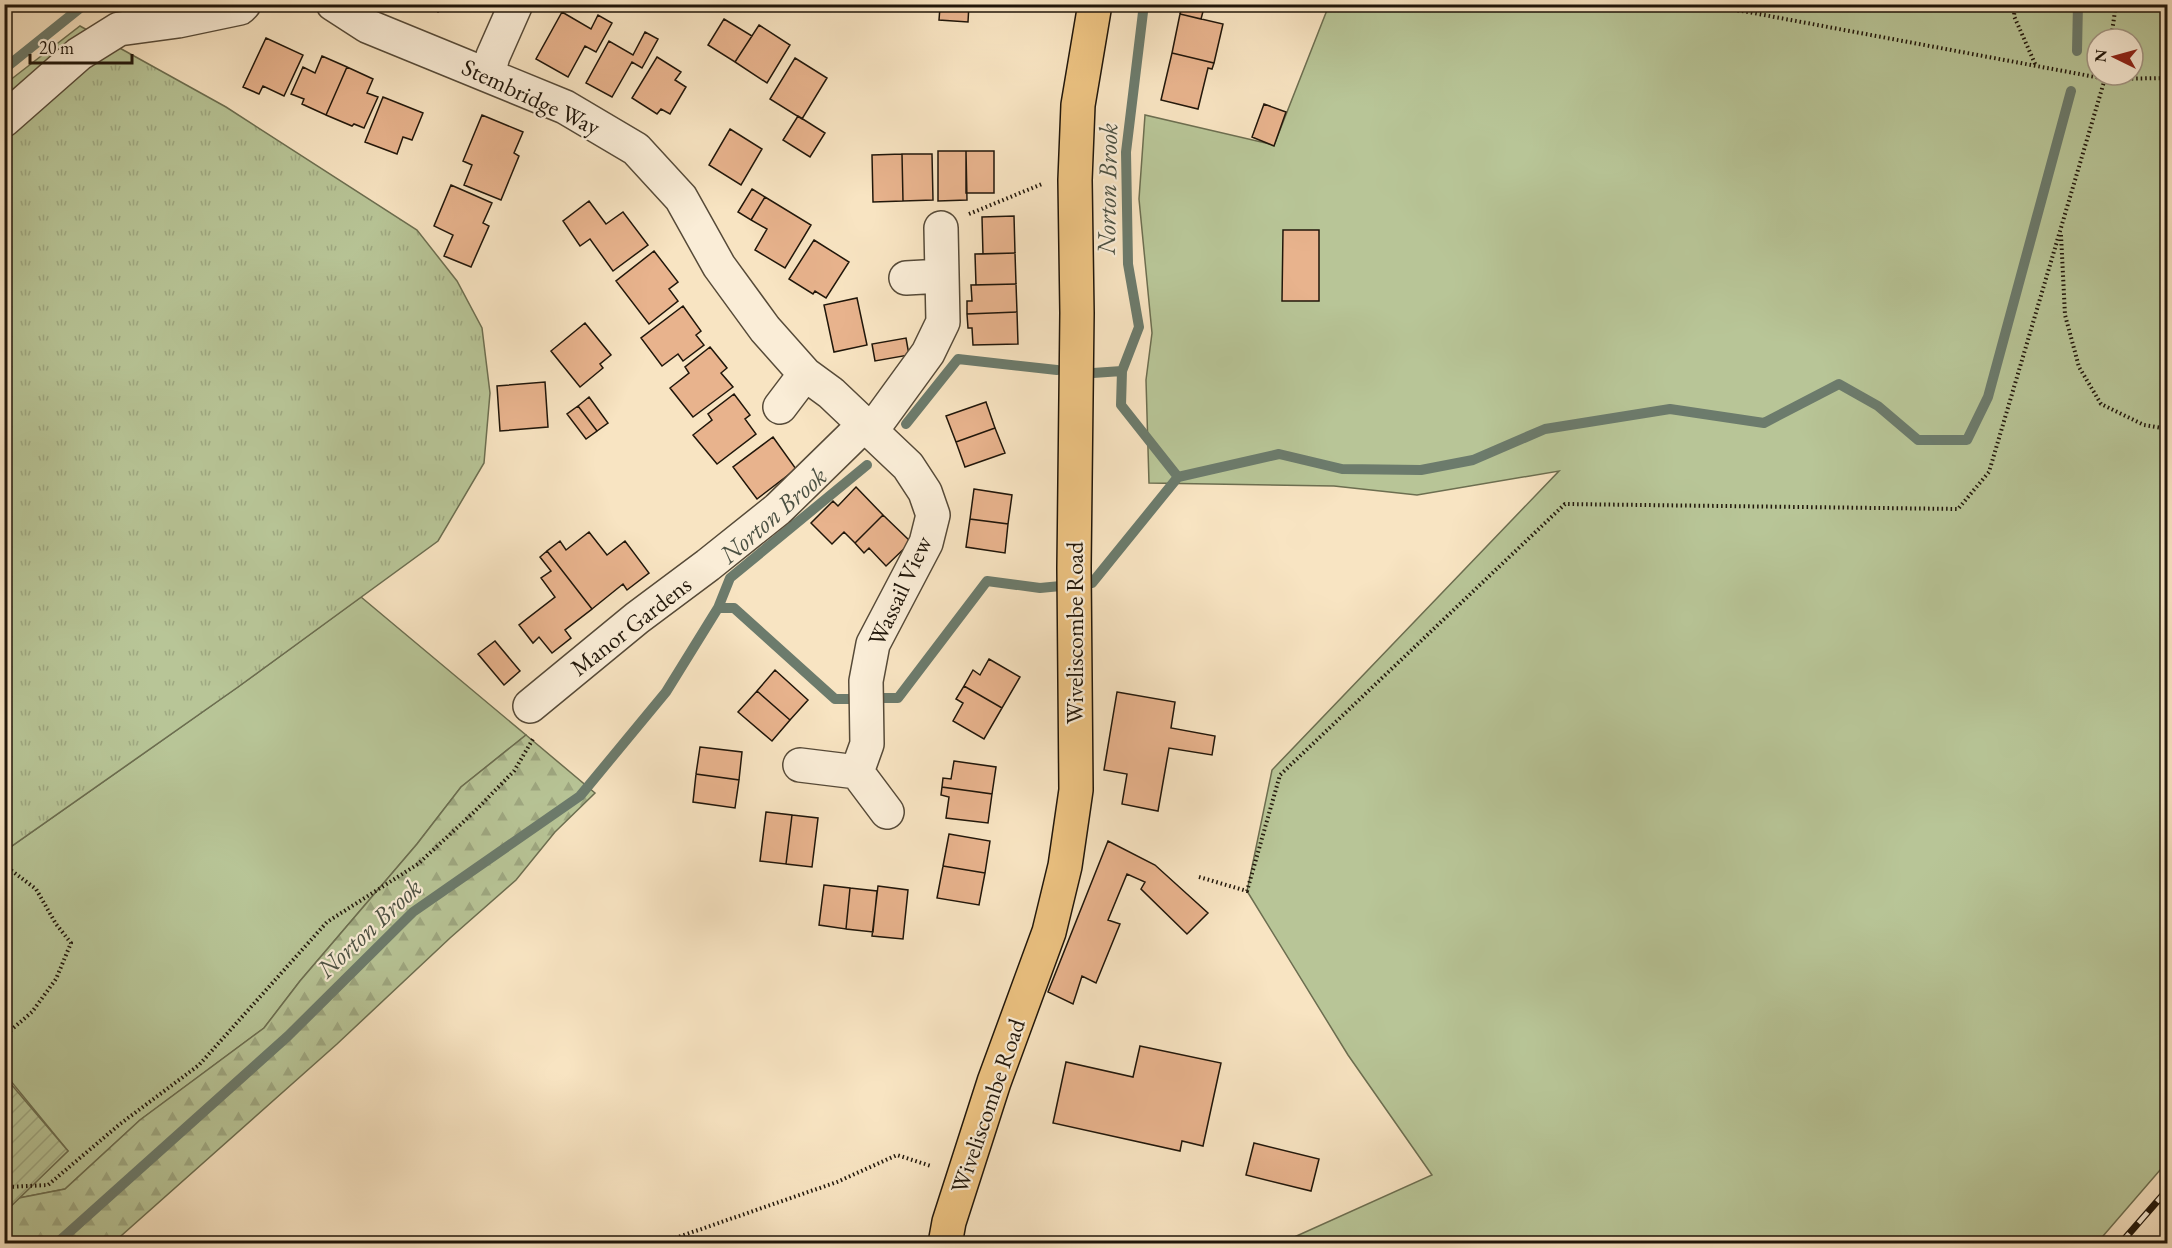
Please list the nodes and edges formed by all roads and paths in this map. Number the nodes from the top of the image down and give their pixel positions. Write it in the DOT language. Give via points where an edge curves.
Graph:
graph roads {
  1 [pos="244,4"];
  2 [pos="333,4"];
  3 [pos="516,4"];
  4 [pos="1095,4"];
  5 [pos="1693,4"];
  6 [pos="2014,4"];
  7 [pos="2116,4"];
  8 [pos="2113,27"];
  9 [pos="2036,67"];
  10 [pos="488,74"];
  11 [pos="2085,74"];
  12 [pos="2145,78"];
  13 [pos="2168,78"];
  14 [pos="2103,87"];
  15 [pos="4,120"];
  16 [pos="1045,182"];
  17 [pos="941,228"];
  18 [pos="2060,231"];
  19 [pos="942,276"];
  20 [pos="906,278"];
  21 [pos="805,374"];
  22 [pos="780,407"];
  23 [pos="869,427"];
  24 [pos="2168,429"];
  25 [pos="530,706"];
  26 [pos="801,765"];
  27 [pos="857,772"];
  28 [pos="887,812"];
  29 [pos="4,865"];
  30 [pos="1199,877"];
  31 [pos="4,1036"];
  32 [pos="4,1140"];
  33 [pos="964,1175"];
  34 [pos="6,1189"];
  35 [pos="658,1244"];
  36 [pos="945,1244"];
  1 -- 15 [label="street" via="178,21 119,29 79,54"];
  2 -- 10 [label="street, Stembridge Way" via="367,26"];
  3 -- 10 [label="street"];
  4 -- 33 [label="main road, Wiveliscombe Road" via="1078,116 1076,180 1076,790 1065,866 1049,932"];
  5 -- 9 [label="path"];
  6 -- 9 [label="path" via="2014,16"];
  7 -- 8 [label="path"];
  9 -- 11 [label="path"];
  10 -- 21 [label="street, Stembridge Way" via="565,107 636,148 681,198 719,266 765,329"];
  12 -- 13 [label="path"];
  14 -- 18 [label="path"];
  16 -- 17 [label="path"];
  17 -- 19 [label="street"];
  18 -- 24 [label="path" via="2065,315 2079,367 2101,404 2144,425"];
  18 -- 30 [label="path" via="1989,472 1958,509 1565,504 1280,776 1247,891"];
  19 -- 20 [label="street"];
  19 -- 23 [label="street" via="943,322 928,353"];
  21 -- 22 [label="street"];
  21 -- 23 [label="street, Stembridge Way"];
  23 -- 25 [label="street, Manor Gardens" via="778,509"];
  23 -- 27 [label="street, Wassail View" via="908,466 926,492 933,515 926,543 873,644 866,681 867,744"];
  25 -- 34 [label="path" via="533,741 514,771 418,864 327,922 199,1065 48,1185"];
  26 -- 27 [label="street"];
  27 -- 28 [label="street"];
  29 -- 31 [label="path" via="36,889 71,943 56,979 32,1012"];
  32 -- 34 [label="path"];
  33 -- 35 [label="path" via="897,1155 837,1182"];
  33 -- 36 [label="main road, Wiveliscombe Road"];
}
